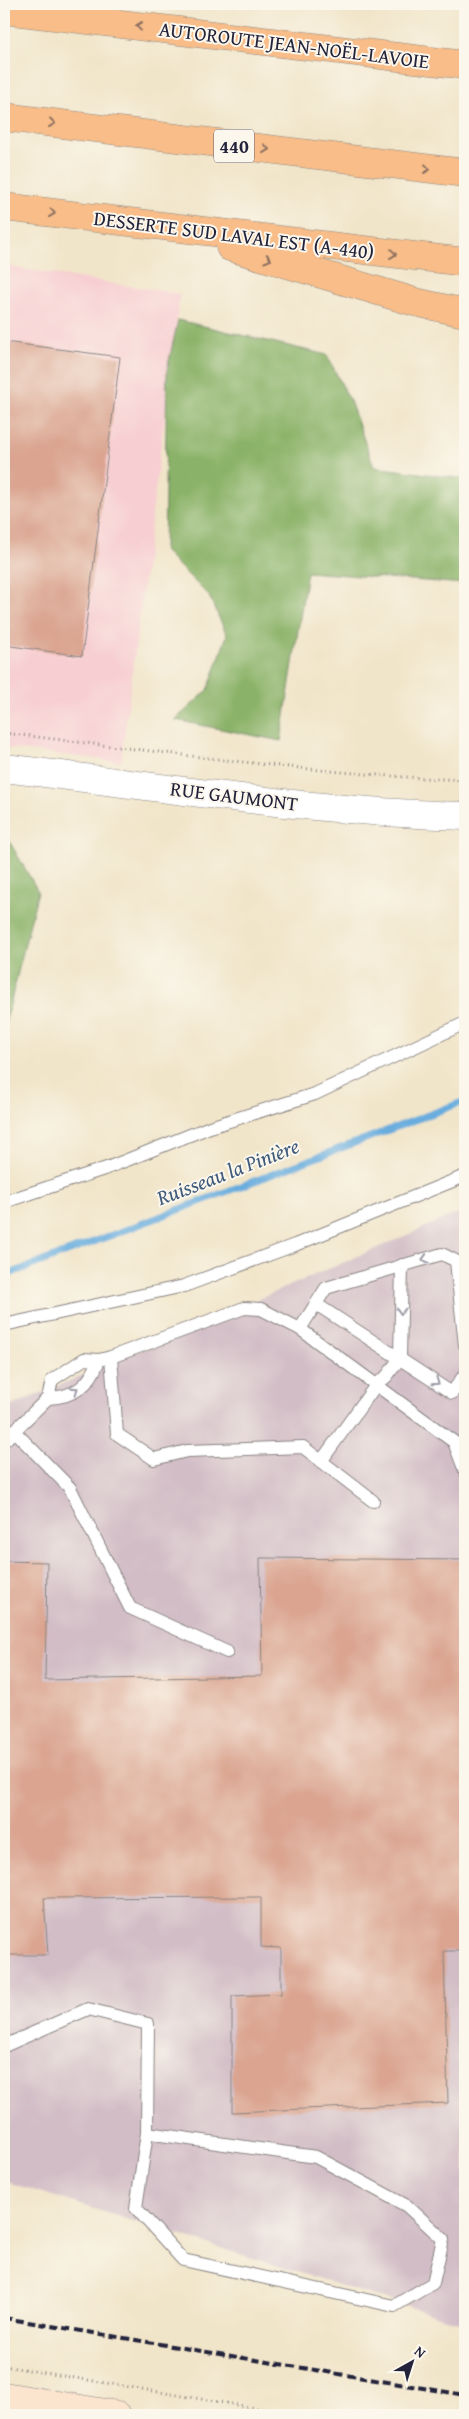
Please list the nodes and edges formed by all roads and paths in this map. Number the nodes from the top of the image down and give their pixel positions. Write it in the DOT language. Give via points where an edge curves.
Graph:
graph roads {
  1 [pos="4,10"];
  2 [pos="465,65"];
  3 [pos="4,117"];
  4 [pos="465,173"];
  5 [pos="4,207"];
  6 [pos="154,225"];
  7 [pos="465,262"];
  8 [pos="465,313"];
  9 [pos="4,733"];
  10 [pos="4,768"];
  11 [pos="465,780"];
  12 [pos="465,816"];
  13 [pos="465,1023"];
  14 [pos="465,1176"];
  15 [pos="4,1202"];
  16 [pos="402,1265"];
  17 [pos="316,1304"];
  18 [pos="4,1325"];
  19 [pos="300,1329"];
  20 [pos="465,1345"];
  21 [pos="105,1358"];
  22 [pos="400,1358"];
  23 [pos="465,1374"];
  24 [pos="376,1385"];
  25 [pos="48,1398"];
  26 [pos="14,1431"];
  27 [pos="4,1441"];
  28 [pos="322,1460"];
  29 [pos="465,1471"];
  30 [pos="373,1501"];
  31 [pos="227,1652"];
  32 [pos="4,2046"];
  33 [pos="147,2133"];
  34 [pos="4,2366"];
  35 [pos="4,2396"];
  36 [pos="117,2415"];
  37 [pos="297,2415"];
  2 -- 1 [label="highway, AUTOROUTE JEAN-NOËL-LAVOIE, one-way"];
  3 -- 4 [label="highway, 440, one-way"];
  5 -- 6 [label="highway, DESSERTE SUD LAVAL EST (A-440), one-way"];
  6 -- 7 [label="highway, DESSERTE SUD LAVAL EST (A-440), one-way"];
  6 -- 8 [label="highway, one-way" via="415,302"];
  9 -- 11 [label="path, RUE GAUMONT" via="308,770"];
  10 -- 12 [label="street, RUE GAUMONT" via="286,802"];
  13 -- 15 [label="lane" via="315,1094 210,1127 107,1168"];
  14 -- 18 [label="lane" via="184,1286"];
  16 -- 17 [label="lane" via="326,1288"];
  20 -- 16 [label="lane, one-way" via="456,1261 442,1254"];
  16 -- 22 [label="lane, one-way"];
  17 -- 19 [label="lane"];
  17 -- 22 [label="lane"];
  19 -- 21 [label="lane" via="260,1308 244,1308"];
  19 -- 24 [label="lane"];
  25 -- 21 [label="lane, one-way" via="65,1397 93,1377"];
  21 -- 25 [label="lane" via="84,1359 52,1380"];
  21 -- 28 [label="lane" via="117,1434 154,1459 187,1451 303,1447"];
  22 -- 23 [label="lane, one-way" via="452,1393"];
  22 -- 24 [label="lane" via="388,1376"];
  24 -- 28 [label="lane"];
  24 -- 29 [label="lane" via="454,1442"];
  25 -- 26 [label="lane"];
  26 -- 27 [label="lane"];
  26 -- 31 [label="lane" via="70,1488 130,1608"];
  28 -- 30 [label="lane"];
  32 -- 33 [label="lane" via="88,2009 148,2024"];
  33 -- 33 [label="lane" via="136,2208 183,2260 394,2306 433,2283 443,2238 407,2206 316,2157"];
  34 -- 37 [label="path"];
  35 -- 36 [label="main road"];
}
